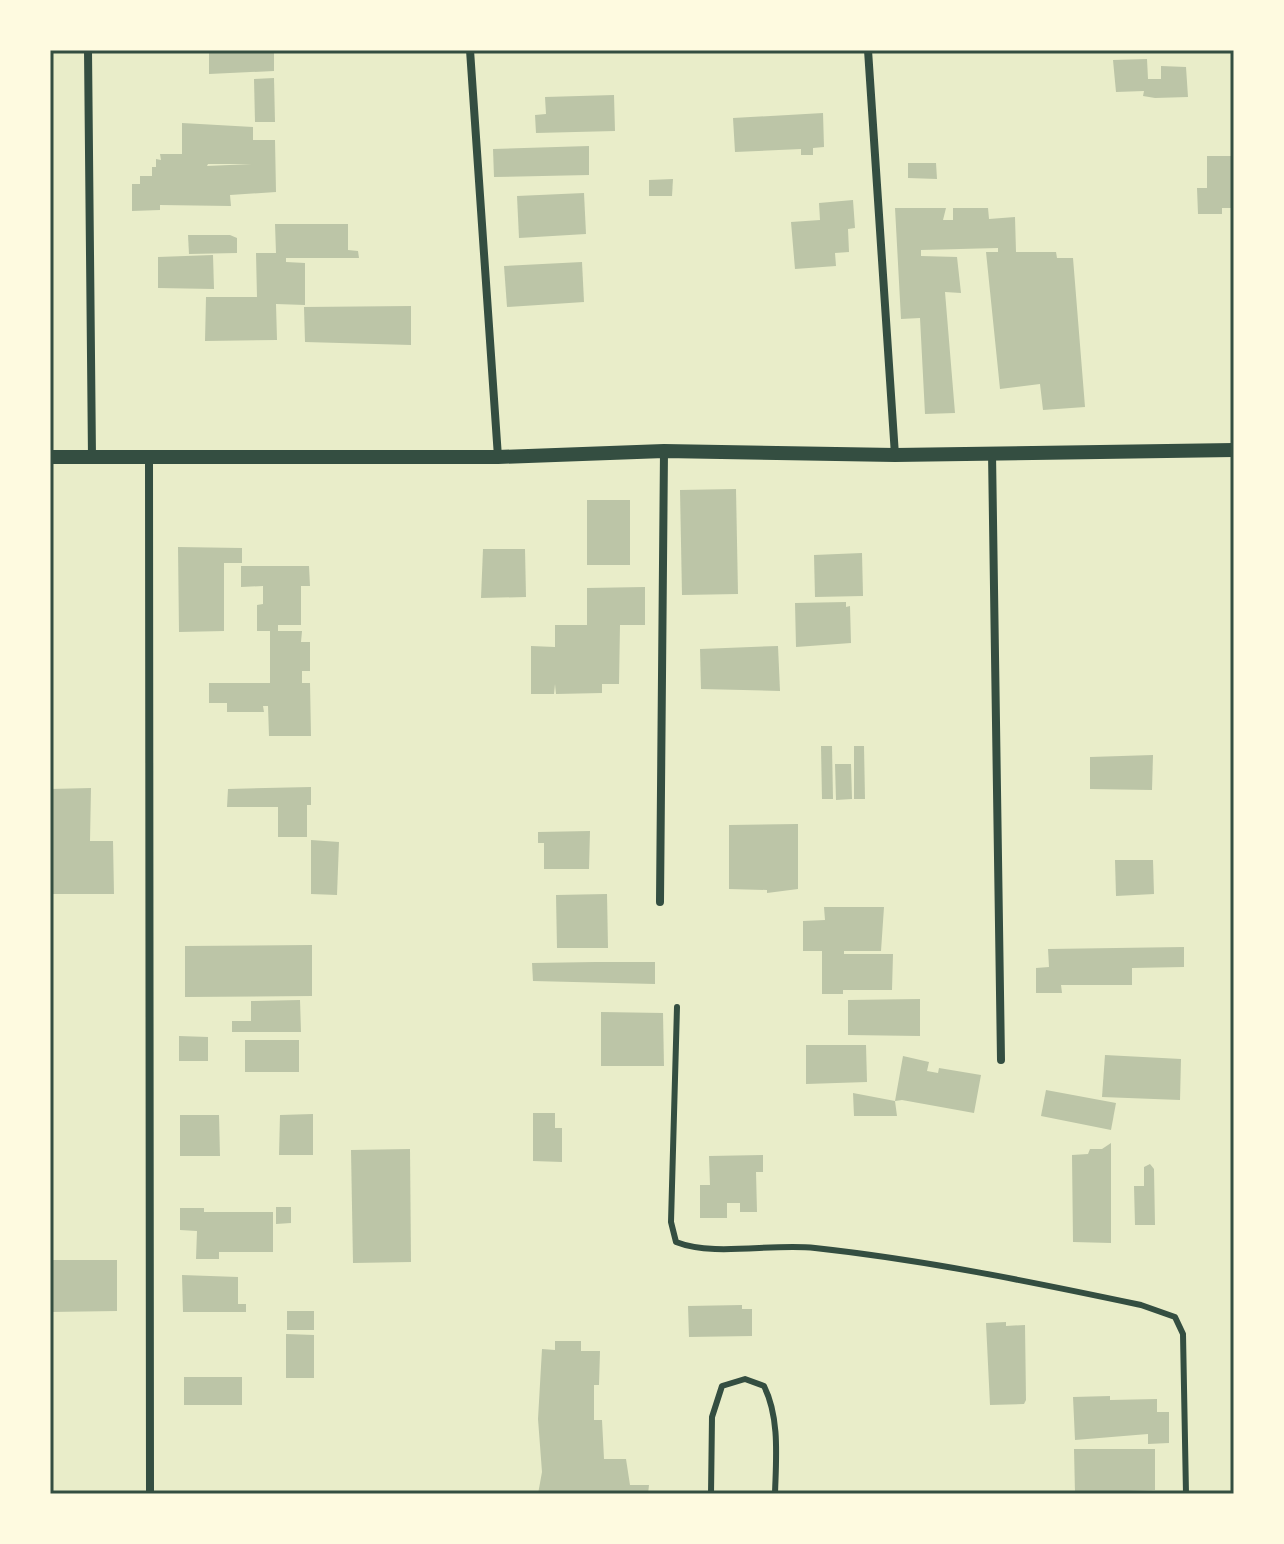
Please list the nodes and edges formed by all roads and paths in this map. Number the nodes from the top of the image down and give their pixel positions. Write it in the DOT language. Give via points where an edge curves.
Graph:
graph roads {
  1 [pos="88,50"];
  2 [pos="470,50"];
  3 [pos="868,50"];
  4 [pos="1234,450"];
  5 [pos="664,451"];
  6 [pos="992,453"];
  7 [pos="895,455"];
  8 [pos="50,457"];
  9 [pos="92,457"];
  10 [pos="498,457"];
  11 [pos="149,458"];
  12 [pos="660,902"];
  13 [pos="677,1007"];
  14 [pos="1001,1060"];
  15 [pos="150,1494"];
  16 [pos="711,1494"];
  17 [pos="775,1494"];
  18 [pos="1186,1494"];
  1 -- 9 [label="street"];
  2 -- 10 [label="street"];
  3 -- 7 [label="street"];
  4 -- 6 [label="street"];
  5 -- 7 [label="street"];
  5 -- 10 [label="street"];
  5 -- 12 [label="street"];
  6 -- 7 [label="street"];
  6 -- 14 [label="street"];
  8 -- 9 [label="street"];
  9 -- 11 [label="street"];
  10 -- 11 [label="street"];
  11 -- 15 [label="street"];
  13 -- 18 [label="lane" via="671,1222 676,1242 693,1249 782,1245 896,1257 1141,1305 1175,1317 1183,1334"];
  16 -- 17 [label="lane" via="712,1417 722,1386 745,1379 764,1386 770,1399 777,1450"];
}
